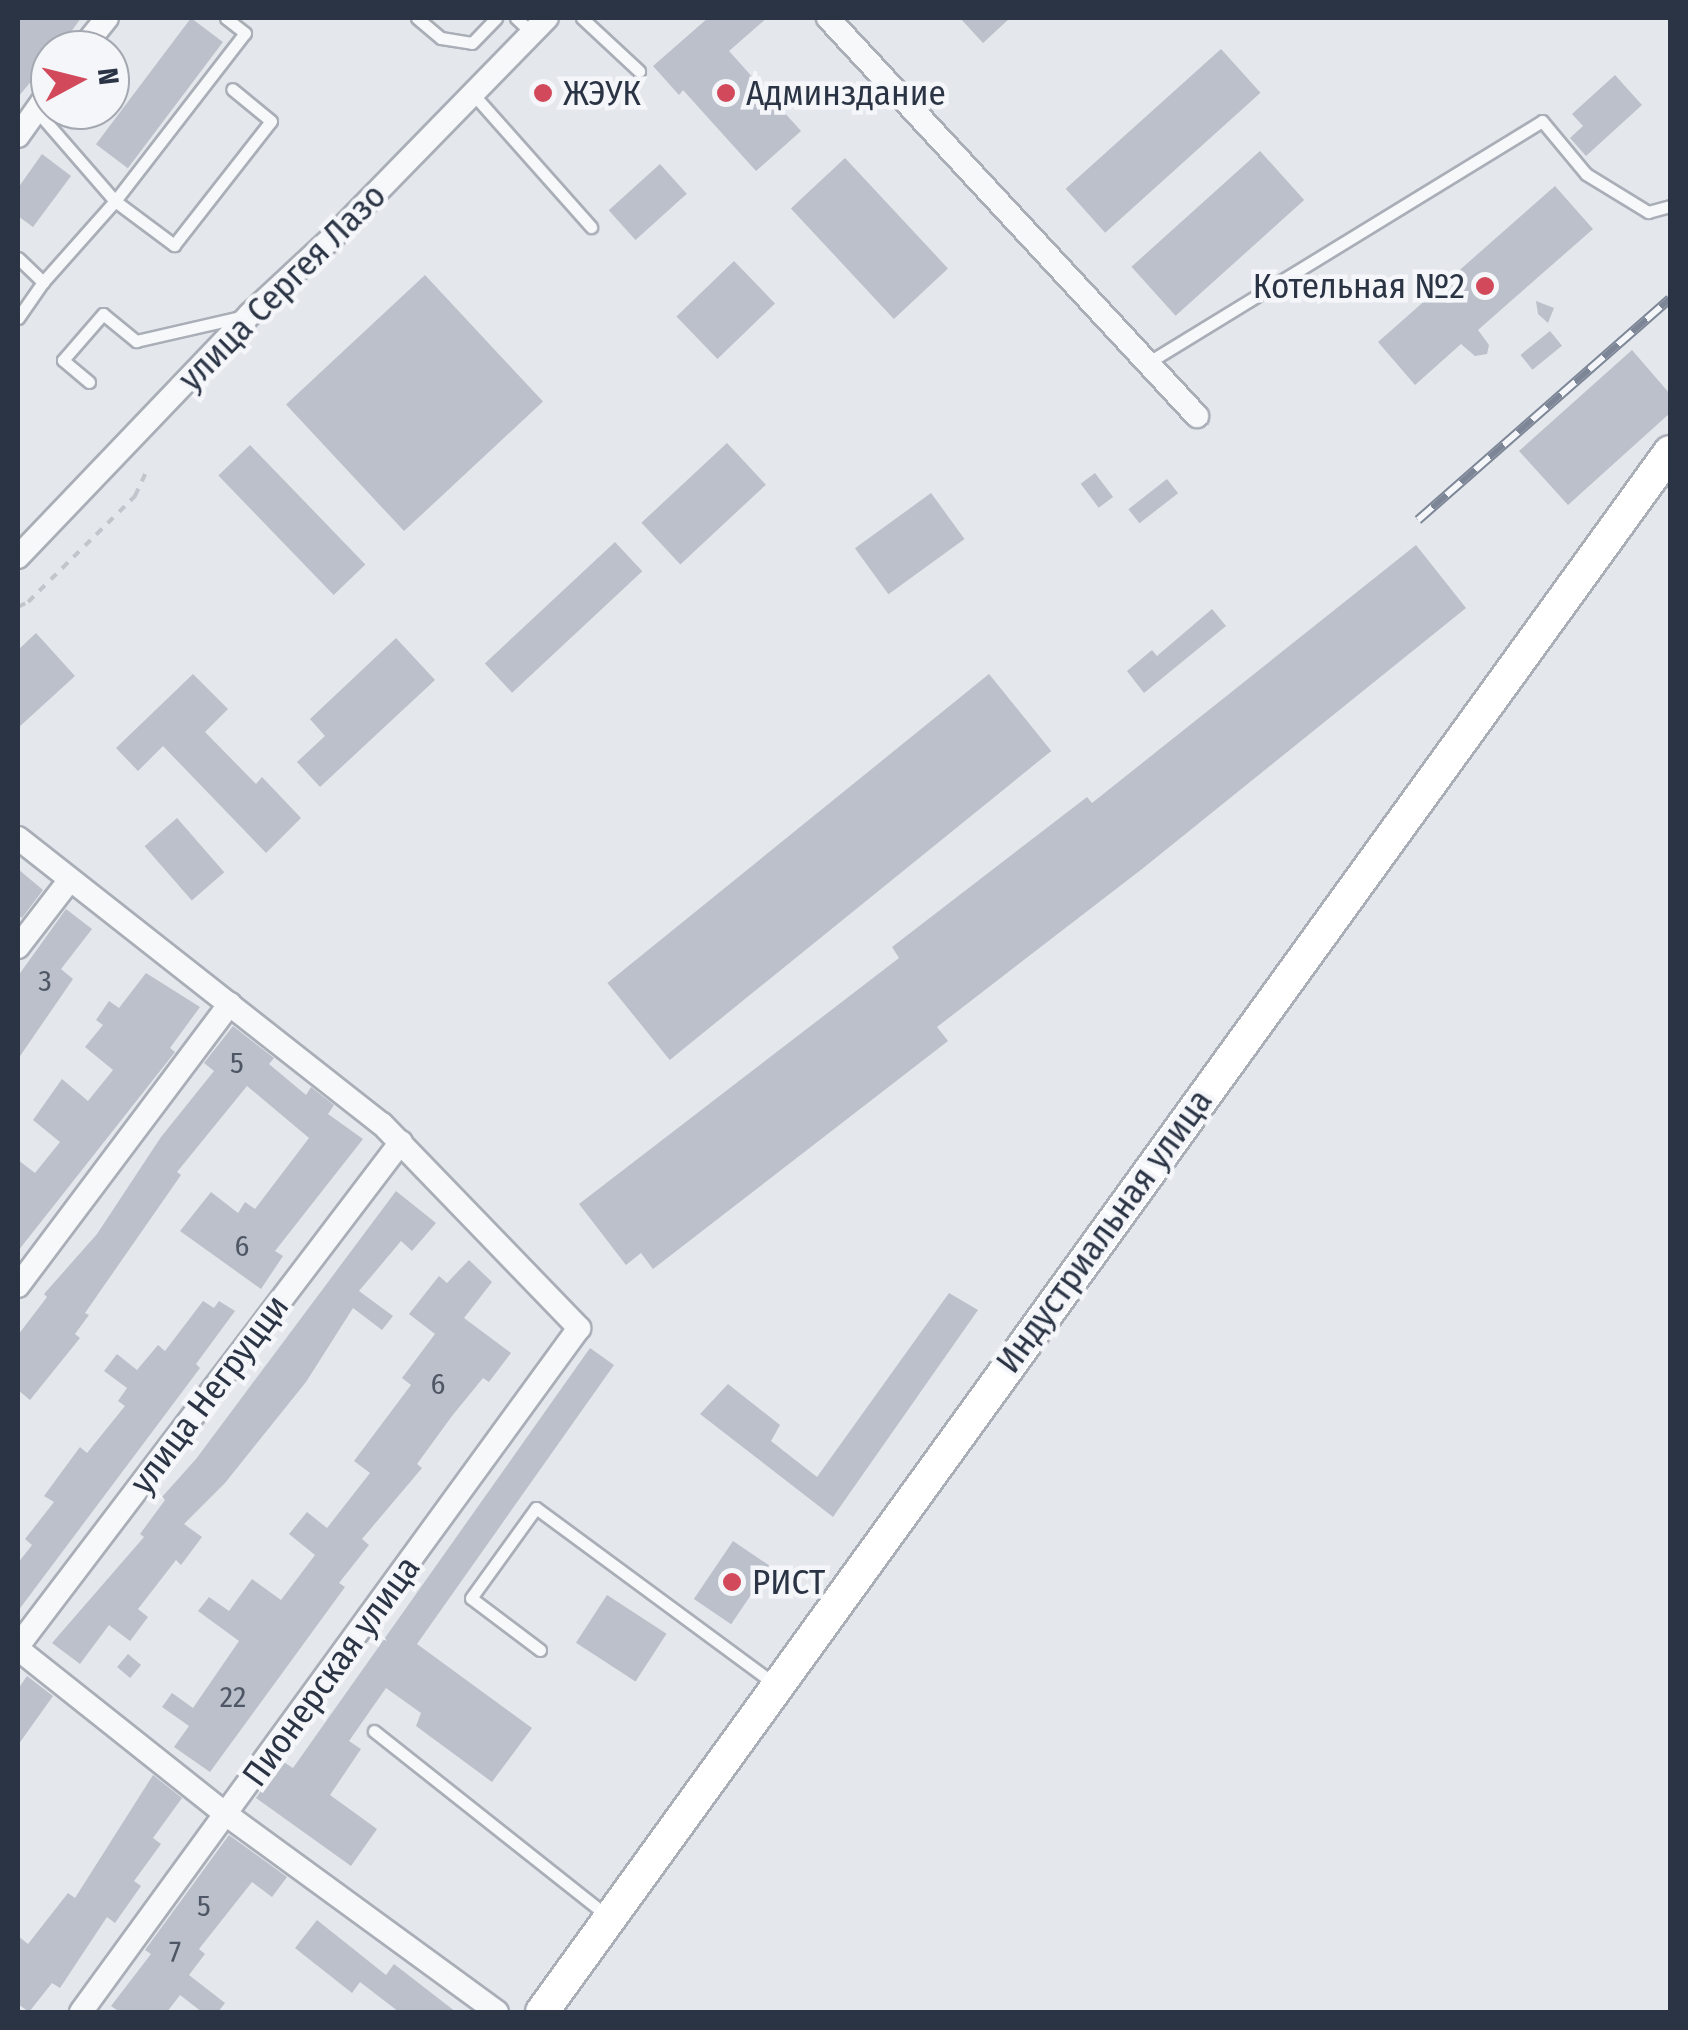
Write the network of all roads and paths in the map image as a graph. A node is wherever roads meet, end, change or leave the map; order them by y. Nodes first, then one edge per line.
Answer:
1 (228, 18) edge
2 (417, 18) edge
3 (496, 18) edge
4 (582, 18) edge
5 (828, 18) edge
6 (532, 23) edge
7 (639, 71) dead end
8 (232, 90) dead end
9 (473, 94) junction
10 (53, 130) edge
11 (115, 201) junction
12 (1670, 206) edge
13 (591, 227) dead end
14 (18, 258) edge
15 (43, 282) junction
16 (250, 314) junction
17 (18, 318) edge
18 (1149, 362) junction
19 (89, 382) dead end
20 (1197, 416) dead end
21 (1670, 452) edge
22 (147, 470) dead end
23 (18, 557) edge
24 (18, 607) edge
25 (18, 838) edge
26 (70, 881) junction
27 (18, 947) edge
28 (230, 1004) junction
29 (401, 1142) junction
30 (18, 1286) edge
31 (18, 1648) edge
32 (540, 1650) dead end
33 (776, 1684) junction
34 (374, 1731) dead end
35 (226, 1815) junction
36 (610, 1918) junction
37 (81, 2012) edge
38 (497, 2012) edge
39 (542, 2012) edge

1 - 11 lane
2 - 3 lane
4 - 7 lane
5 - 18 street
6 - 9 street, улица Сергея Лазо
8 - 11 lane
9 - 13 lane
9 - 16 street, улица Сергея Лазо
10 - 11 lane
11 - 15 lane
12 - 18 lane
14 - 15 lane
15 - 17 lane
16 - 19 lane
16 - 23 street, улица Сергея Лазо
18 - 20 street
21 - 33 main road, Индустриальная улица
22 - 24 path
25 - 26 street
26 - 27 street
26 - 28 street
28 - 29 street
28 - 30 street
29 - 31 street, улица Негруцци
29 - 35 street, Пионерская улица
31 - 35 street
32 - 33 lane
33 - 36 main road, Индустриальная улица
34 - 36 lane
35 - 37 street, Пионерская улица
35 - 38 street
36 - 39 main road, Индустриальная улица

